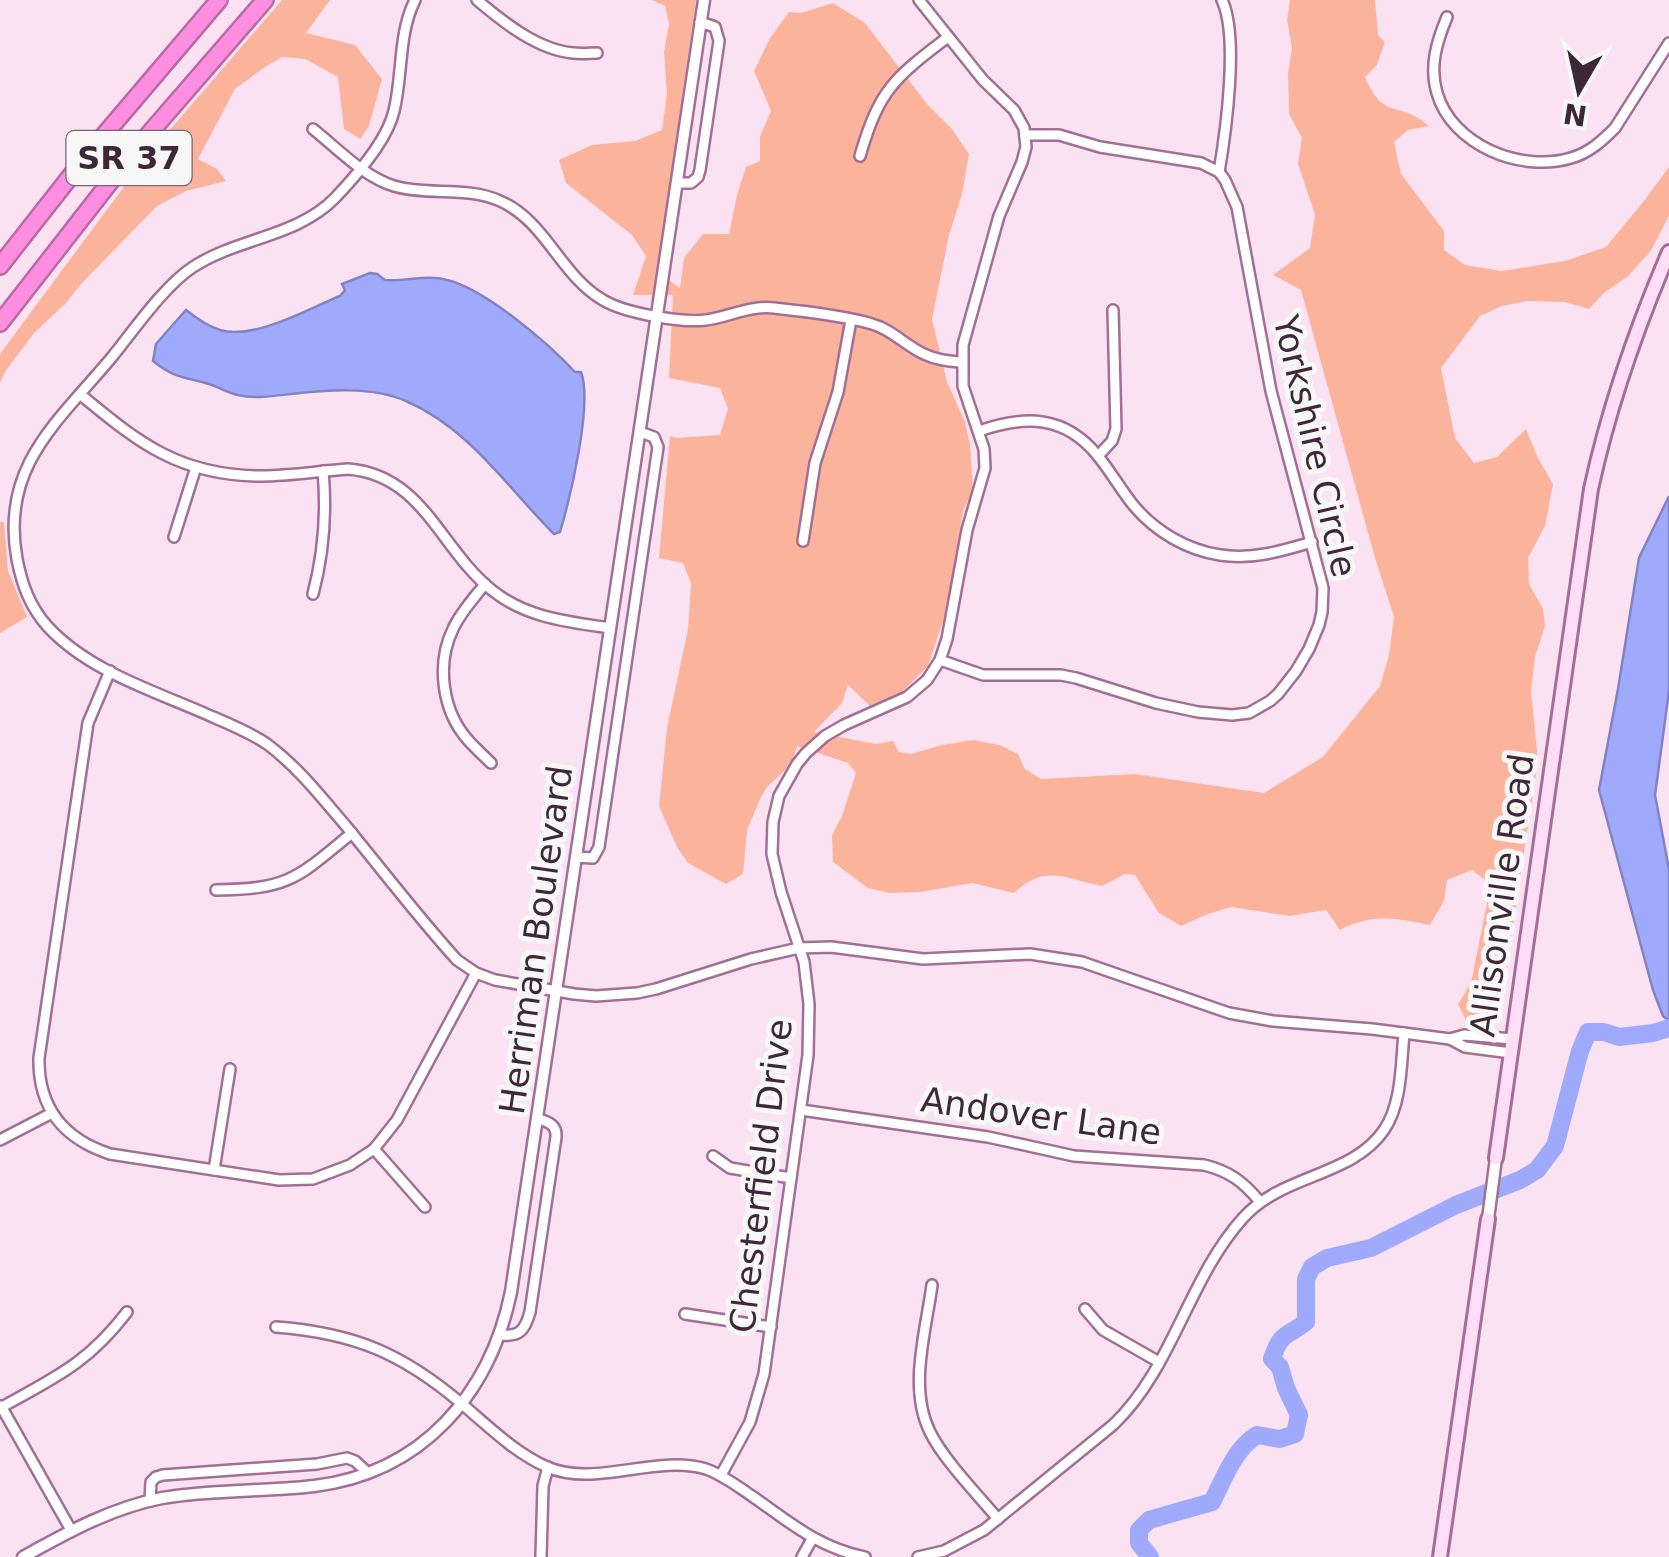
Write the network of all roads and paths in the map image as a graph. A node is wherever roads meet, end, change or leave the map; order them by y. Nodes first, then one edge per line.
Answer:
1 (219, 0) edge
2 (265, 0) edge
3 (415, 0) edge
4 (477, 0) edge
5 (704, 0) edge
6 (919, 0) edge
7 (1222, 0) edge
8 (1447, 17) dead end
9 (700, 22) junction
10 (948, 37) junction
11 (1669, 43) edge
12 (597, 52) dead end
13 (313, 130) dead end
14 (1025, 135) junction
15 (860, 156) dead end
16 (360, 166) junction
17 (1218, 172) junction
18 (676, 183) junction
19 (1669, 252) edge
20 (0, 266) edge
21 (1113, 310) dead end
22 (657, 316) junction
23 (851, 320) junction
24 (0, 323) edge
25 (962, 362) junction
26 (80, 395) junction
27 (979, 431) junction
28 (640, 432) junction
29 (1098, 456) junction
30 (196, 467) junction
31 (323, 471) junction
32 (174, 536) dead end
33 (803, 541) dead end
34 (1312, 542) junction
35 (485, 584) junction
36 (313, 594) dead end
37 (610, 628) junction
38 (940, 660) junction
39 (110, 671) junction
40 (491, 762) dead end
41 (352, 833) junction
42 (576, 858) junction
43 (216, 890) dead end
44 (799, 948) junction
45 (476, 973) junction
46 (556, 991) junction
47 (1404, 1034) junction
48 (1512, 1046) junction
49 (230, 1069) dead end
50 (801, 1110) junction
51 (52, 1113) junction
52 (537, 1119) junction
53 (0, 1140) edge
54 (374, 1149) junction
55 (713, 1156) dead end
56 (1496, 1158) joint
57 (214, 1170) junction
58 (791, 1178) junction
59 (1260, 1202) junction
60 (424, 1207) dead end
61 (1488, 1219) joint
62 (932, 1285) dead end
63 (1085, 1309) dead end
64 (127, 1312) dead end
65 (684, 1314) dead end
66 (276, 1326) dead end
67 (771, 1327) junction
68 (500, 1335) junction
69 (1159, 1362) junction
70 (462, 1404) junction
71 (1, 1406) edge
72 (548, 1468) junction
73 (368, 1473) junction
74 (721, 1475) junction
75 (150, 1501) junction
76 (998, 1518) junction
77 (70, 1530) junction
78 (812, 1539) junction
79 (22, 1557) edge
80 (540, 1557) edge
81 (802, 1557) edge
82 (865, 1557) edge
83 (918, 1557) edge
84 (1440, 1557) edge

1 - 20 highway, SR 37
2 - 24 highway, SR 37
3 - 16 street
4 - 12 street
5 - 9 street, Herriman Boulevard
6 - 10 street
7 - 17 street
8 - 11 street
9 - 18 street, Herriman Boulevard
9 - 18 street
10 - 14 street
10 - 15 street
13 - 16 street
14 - 17 street
14 - 25 street, Chesterfield Drive
16 - 22 street
16 - 26 street
17 - 34 street, Yorkshire Circle
18 - 22 street, Herriman Boulevard
19 - 48 main road, Allisonville Road
21 - 29 street
22 - 23 street
22 - 28 street, Herriman Boulevard
23 - 25 street
23 - 33 street
25 - 27 street, Chesterfield Drive
26 - 30 street
26 - 39 street
27 - 29 street
27 - 38 street, Chesterfield Drive
28 - 37 street, Herriman Boulevard
28 - 42 street
29 - 34 street
30 - 31 street
30 - 32 street
31 - 35 street
31 - 36 street
34 - 38 street, Yorkshire Circle
35 - 37 street
35 - 40 street
37 - 42 street, Herriman Boulevard
38 - 44 street, Chesterfield Drive
39 - 41 street
39 - 51 street
41 - 43 street
41 - 45 street
42 - 46 street, Herriman Boulevard
44 - 46 street
44 - 47 street
44 - 50 street, Chesterfield Drive
45 - 46 street
45 - 54 street
46 - 52 street, Herriman Boulevard
47 - 48 street
47 - 59 street
48 - 56 main road, Allisonville Road
49 - 57 street
50 - 58 street, Chesterfield Drive
50 - 59 street, Andover Lane
51 - 53 street
51 - 57 street
52 - 68 street, Herriman Boulevard
52 - 68 street
54 - 57 street
54 - 60 street
55 - 58 street
56 - 61 street, Allisonville Road
58 - 67 street, Chesterfield Drive
59 - 69 street
61 - 84 main road, Allisonville Road
62 - 76 street
63 - 69 street
64 - 71 street
65 - 67 street
66 - 70 street
67 - 74 street, Chesterfield Drive
68 - 70 street, Herriman Boulevard
69 - 76 street
70 - 72 street
70 - 73 street, Herriman Boulevard
71 - 77 street
72 - 74 street
72 - 80 street
73 - 75 street, Herriman Boulevard
73 - 75 street
74 - 78 street
75 - 77 street, Herriman Boulevard
76 - 83 street
77 - 79 street, Herriman Boulevard
78 - 81 street
78 - 82 street

